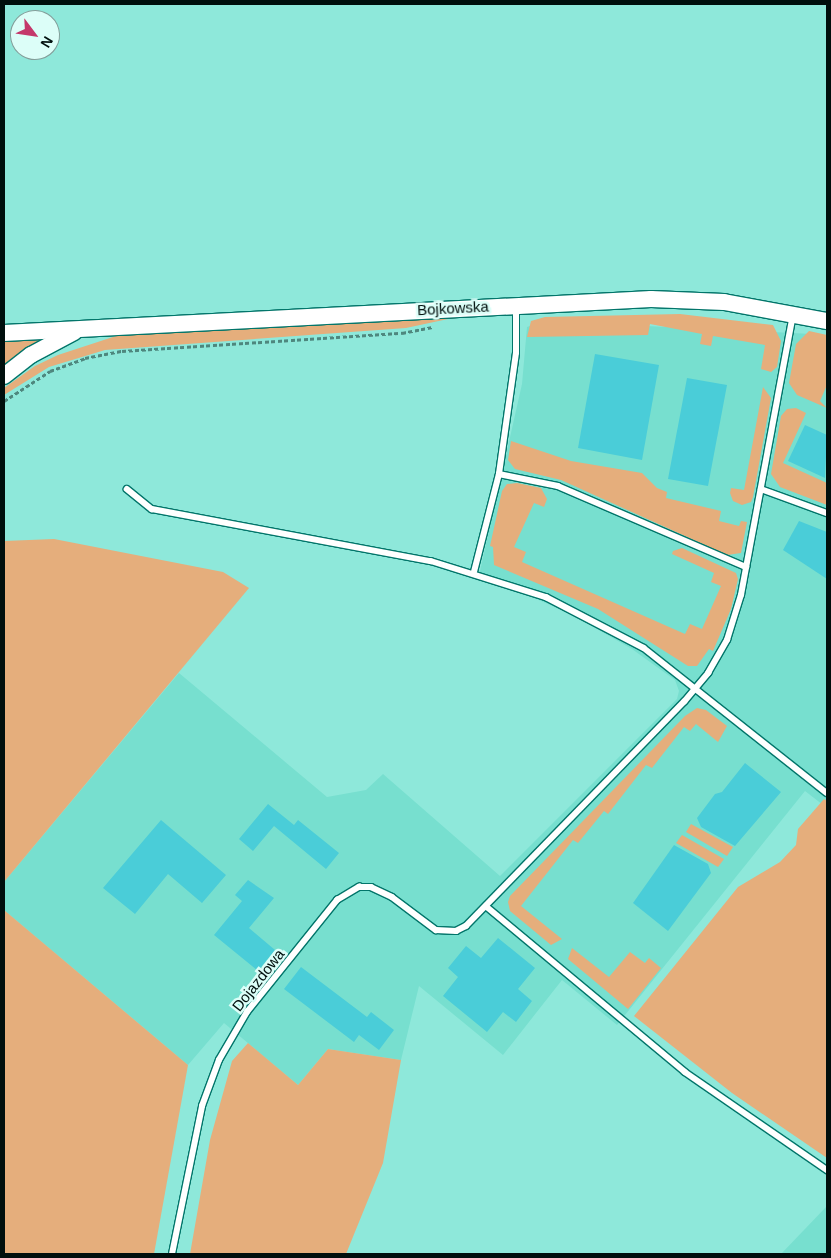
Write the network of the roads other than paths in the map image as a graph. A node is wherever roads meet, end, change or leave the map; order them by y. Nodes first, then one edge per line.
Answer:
1 (516, 304) junction
2 (793, 313) junction
3 (823, 316) edge
4 (78, 329) junction
5 (4, 333) edge
6 (4, 376) edge
7 (499, 474) junction
8 (127, 489) dead end
9 (761, 489) junction
10 (827, 512) edge
11 (746, 567) junction
12 (474, 572) junction
13 (696, 687) junction
14 (827, 793) edge
15 (486, 906) junction
16 (827, 1170) edge
17 (172, 1254) edge

1 - 2 street, Bojkowska
1 - 4 street, Bojkowska
1 - 7 lane
2 - 3 street, Bojkowska
2 - 9 lane, Dojazdowa
4 - 5 street, Bojkowska
4 - 6 street, Bojkowska
7 - 11 lane
7 - 12 lane
8 - 12 lane
9 - 10 lane
9 - 11 lane, Dojazdowa
11 - 13 lane, Dojazdowa
12 - 13 lane
13 - 14 lane
13 - 15 lane, Dojazdowa
15 - 16 lane
15 - 17 lane, Dojazdowa

